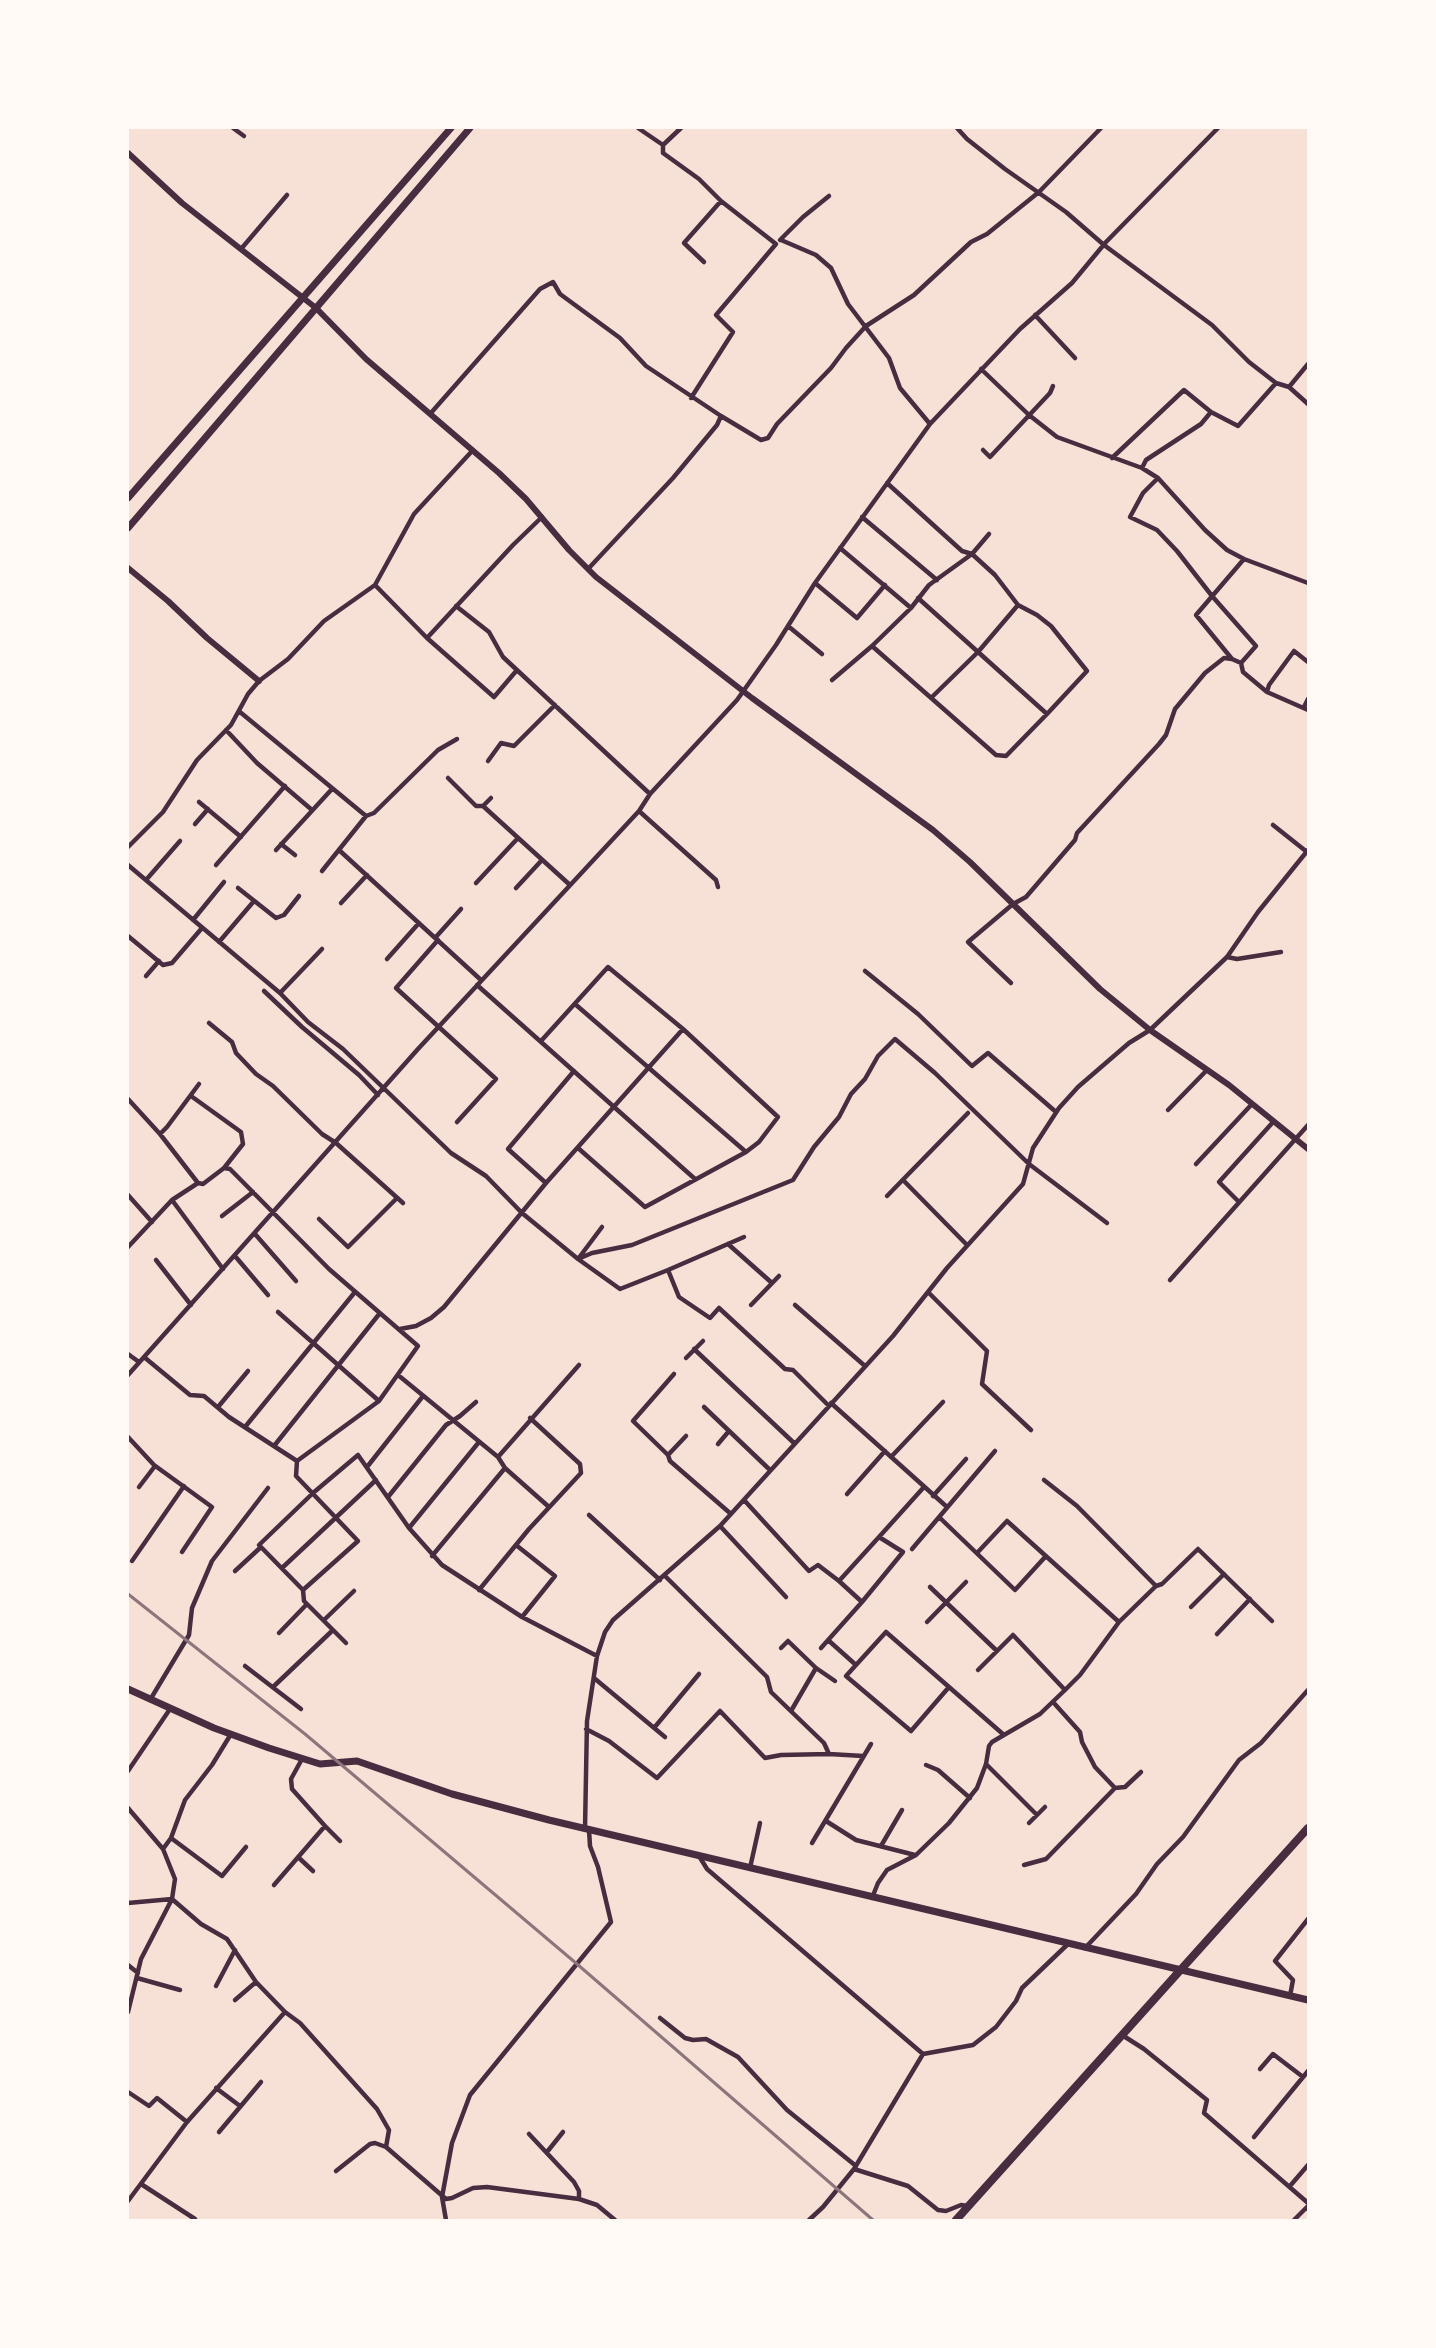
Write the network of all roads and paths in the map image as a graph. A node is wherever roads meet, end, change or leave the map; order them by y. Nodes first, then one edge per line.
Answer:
1 (233, 128) edge
2 (451, 128) edge
3 (470, 128) edge
4 (638, 128) edge
5 (681, 128) edge
6 (957, 128) edge
7 (1101, 128) edge
8 (1218, 128) edge
9 (244, 136) dead end
10 (663, 145) junction
11 (128, 153) edge
12 (1039, 192) junction
13 (287, 195) dead end
14 (830, 196) dead end
15 (722, 201) junction
16 (781, 240) junction
17 (776, 244) junction
18 (1104, 245) junction
19 (241, 249) junction
20 (704, 261) dead end
21 (302, 297) junction
22 (316, 308) junction
23 (1035, 315) junction
24 (866, 326) junction
25 (1075, 358) dead end
26 (1308, 364) edge
27 (981, 369) junction
28 (1276, 383) junction
29 (1053, 386) dead end
30 (1289, 387) junction
31 (691, 398) junction
32 (1308, 404) edge
33 (1211, 412) junction
34 (430, 414) junction
35 (1029, 415) junction
36 (721, 416) junction
37 (930, 424) junction
38 (473, 450) junction
39 (983, 450) dead end
40 (1112, 458) junction
41 (1142, 468) junction
42 (1158, 478) junction
43 (887, 483) junction
44 (128, 498) edge
45 (542, 517) junction
46 (862, 517) junction
47 (128, 528) edge
48 (989, 534) dead end
49 (840, 549) junction
50 (972, 554) junction
51 (1244, 559) junction
52 (128, 568) edge
53 (588, 569) junction
54 (937, 580) junction
55 (815, 583) junction
56 (1308, 583) edge
57 (375, 585) junction
58 (885, 585) junction
59 (1212, 596) junction
60 (918, 598) junction
61 (1018, 605) junction
62 (456, 606) junction
63 (911, 608) junction
64 (788, 626) junction
65 (428, 638) junction
66 (872, 646) junction
67 (978, 652) junction
68 (822, 654) dead end
69 (1232, 659) junction
70 (1308, 662) edge
71 (1241, 663) junction
72 (517, 670) junction
73 (832, 680) dead end
74 (259, 681) junction
75 (743, 691) junction
76 (1267, 692) junction
77 (932, 697) junction
78 (1308, 699) edge
79 (555, 705) junction
80 (1306, 709) edge
81 (240, 712) junction
82 (1047, 714) junction
83 (226, 730) junction
84 (457, 739) dead end
85 (488, 761) dead end
86 (448, 778) dead end
87 (285, 786) junction
88 (332, 789) junction
89 (650, 794) junction
90 (491, 798) dead end
91 (199, 802) dead end
92 (483, 806) junction
93 (208, 809) junction
94 (312, 810) junction
95 (639, 811) junction
96 (366, 816) junction
97 (195, 824) dead end
98 (1273, 825) dead end
99 (241, 837) junction
100 (518, 838) junction
101 (180, 841) dead end
102 (282, 844) junction
103 (128, 848) edge
104 (276, 850) dead end
105 (339, 850) junction
106 (1308, 851) edge
107 (295, 855) dead end
108 (543, 860) junction
109 (128, 865) edge
110 (216, 866) dead end
111 (322, 870) dead end
112 (367, 875) junction
113 (146, 880) junction
114 (224, 882) dead end
115 (476, 883) dead end
116 (570, 885) junction
117 (718, 886) dead end
118 (238, 888) dead end
119 (516, 888) dead end
120 (299, 896) dead end
121 (254, 901) junction
122 (341, 903) dead end
123 (1013, 904) junction
124 (461, 909) dead end
125 (193, 920) junction
126 (419, 923) junction
127 (202, 928) junction
128 (128, 936) edge
129 (436, 939) junction
130 (219, 942) junction
131 (322, 949) dead end
132 (1281, 952) dead end
133 (1227, 957) junction
134 (387, 959) dead end
135 (159, 961) junction
136 (865, 971) dead end
137 (146, 976) dead end
138 (479, 982) junction
139 (1011, 983) dead end
140 (264, 991) dead end
141 (280, 993) junction
142 (574, 1004) junction
143 (209, 1023) dead end
144 (438, 1027) junction
145 (683, 1029) junction
146 (1150, 1030) junction
147 (541, 1041) junction
148 (648, 1067) junction
149 (1206, 1070) junction
150 (574, 1071) junction
151 (199, 1084) dead end
152 (383, 1089) junction
153 (378, 1095) junction
154 (191, 1096) junction
155 (128, 1099) edge
156 (1252, 1104) junction
157 (613, 1106) junction
158 (1168, 1110) dead end
159 (1056, 1112) junction
160 (968, 1113) dead end
161 (1274, 1121) junction
162 (457, 1122) dead end
163 (1308, 1125) edge
164 (160, 1134) junction
165 (1297, 1139) junction
166 (336, 1143) junction
167 (578, 1148) junction
168 (1308, 1149) edge
169 (746, 1152) junction
170 (1029, 1164) junction
171 (1196, 1164) dead end
172 (224, 1168) junction
173 (695, 1179) junction
174 (903, 1180) junction
175 (198, 1183) junction
176 (546, 1183) junction
177 (254, 1192) junction
178 (128, 1195) edge
179 (887, 1196) dead end
180 (397, 1198) junction
181 (172, 1200) junction
182 (1238, 1201) junction
183 (403, 1203) dead end
184 (274, 1212) junction
185 (522, 1213) junction
186 (222, 1216) dead end
187 (319, 1219) dead end
188 (152, 1222) junction
189 (1107, 1223) dead end
190 (602, 1227) dead end
191 (255, 1234) junction
192 (744, 1237) dead end
193 (728, 1244) junction
194 (967, 1245) junction
195 (128, 1247) edge
196 (235, 1256) junction
197 (156, 1260) dead end
198 (578, 1260) junction
199 (223, 1269) junction
200 (668, 1270) junction
201 (779, 1275) dead end
202 (1170, 1280) dead end
203 (296, 1281) dead end
204 (772, 1283) junction
205 (355, 1292) junction
206 (928, 1292) junction
207 (268, 1295) dead end
208 (191, 1305) junction
209 (751, 1305) dead end
210 (795, 1305) dead end
211 (278, 1312) dead end
212 (380, 1313) junction
213 (400, 1329) junction
214 (703, 1341) dead end
215 (312, 1344) junction
216 (694, 1349) junction
217 (128, 1354) edge
218 (144, 1357) junction
219 (686, 1358) dead end
220 (140, 1362) junction
221 (338, 1365) junction
222 (579, 1365) dead end
223 (865, 1366) junction
224 (248, 1371) dead end
225 (674, 1374) dead end
226 (128, 1375) edge
227 (398, 1375) junction
228 (423, 1396) junction
229 (379, 1401) junction
230 (476, 1402) dead end
231 (943, 1402) dead end
232 (830, 1404) junction
233 (218, 1407) junction
234 (704, 1407) dead end
235 (530, 1418) junction
236 (453, 1420) junction
237 (245, 1427) junction
238 (1031, 1430) dead end
239 (729, 1431) junction
240 (686, 1436) dead end
241 (128, 1437) edge
242 (479, 1442) junction
243 (794, 1443) junction
244 (718, 1444) dead end
245 (274, 1446) junction
246 (885, 1451) junction
247 (995, 1451) dead end
248 (668, 1455) junction
249 (498, 1457) junction
250 (891, 1457) junction
251 (966, 1459) dead end
252 (297, 1461) junction
253 (155, 1466) junction
254 (367, 1467) junction
255 (505, 1468) junction
256 (770, 1470) junction
257 (376, 1480) junction
258 (1044, 1480) dead end
259 (184, 1486) junction
260 (139, 1487) dead end
261 (924, 1487) junction
262 (268, 1488) dead end
263 (313, 1493) junction
264 (847, 1494) dead end
265 (933, 1496) junction
266 (388, 1497) junction
267 (744, 1500) junction
268 (549, 1507) junction
269 (947, 1507) junction
270 (731, 1514) junction
271 (589, 1515) dead end
272 (939, 1517) junction
273 (336, 1518) junction
274 (720, 1526) junction
275 (409, 1528) junction
276 (879, 1537) junction
277 (516, 1545) junction
278 (261, 1546) junction
279 (912, 1548) dead end
280 (182, 1552) dead end
281 (977, 1553) junction
282 (1046, 1556) junction
283 (432, 1557) junction
284 (132, 1561) dead end
285 (282, 1569) junction
286 (235, 1571) dead end
287 (1224, 1574) junction
288 (665, 1576) junction
289 (660, 1580) junction
290 (839, 1581) junction
291 (966, 1582) dead end
292 (1156, 1586) junction
293 (930, 1587) dead end
294 (303, 1590) junction
295 (479, 1590) junction
296 (354, 1591) dead end
297 (786, 1597) dead end
298 (1250, 1599) junction
299 (862, 1602) junction
300 (946, 1602) junction
301 (307, 1604) junction
302 (1191, 1607) dead end
303 (522, 1617) junction
304 (324, 1620) junction
305 (1272, 1621) dead end
306 (927, 1622) dead end
307 (1119, 1622) junction
308 (333, 1630) junction
309 (279, 1633) dead end
310 (1217, 1634) dead end
311 (828, 1640) junction
312 (346, 1643) dead end
313 (782, 1648) dead end
314 (821, 1648) dead end
315 (997, 1651) junction
316 (597, 1656) junction
317 (856, 1665) junction
318 (245, 1666) dead end
319 (816, 1668) junction
320 (978, 1670) dead end
321 (699, 1674) dead end
322 (594, 1678) junction
323 (835, 1681) dead end
324 (273, 1687) junction
325 (949, 1687) junction
326 (128, 1689) edge
327 (1065, 1690) junction
328 (1308, 1690) edge
329 (150, 1700) junction
330 (1053, 1702) junction
331 (170, 1709) junction
332 (301, 1709) dead end
333 (791, 1711) junction
334 (654, 1728) junction
335 (586, 1729) junction
336 (231, 1734) junction
337 (1004, 1735) junction
338 (665, 1737) dead end
339 (871, 1744) dead end
340 (829, 1754) junction
341 (863, 1756) junction
342 (302, 1759) junction
343 (986, 1764) junction
344 (927, 1765) dead end
345 (128, 1771) edge
346 (1141, 1772) dead end
347 (1115, 1788) junction
348 (970, 1798) junction
349 (1045, 1807) dead end
350 (128, 1808) edge
351 (902, 1810) dead end
352 (1036, 1815) junction
353 (826, 1821) junction
354 (760, 1823) dead end
355 (1029, 1823) dead end
356 (325, 1826) junction
357 (1308, 1828) edge
358 (587, 1830) junction
359 (171, 1838) junction
360 (340, 1841) dead end
361 (812, 1844) dead end
362 (246, 1846) dead end
363 (881, 1846) junction
364 (163, 1849) junction
365 (698, 1855) junction
366 (916, 1855) junction
367 (297, 1857) junction
368 (1024, 1865) dead end
369 (750, 1868) junction
370 (313, 1871) dead end
371 (274, 1885) dead end
372 (872, 1898) junction
373 (172, 1899) junction
374 (128, 1903) edge
375 (1308, 1919) edge
376 (1068, 1944) junction
377 (1085, 1948) junction
378 (235, 1950) junction
379 (128, 1965) edge
380 (1180, 1971) junction
381 (137, 1976) junction
382 (256, 1982) junction
383 (216, 1986) dead end
384 (180, 1990) dead end
385 (1290, 1996) junction
386 (235, 2000) dead end
387 (1308, 2000) edge
388 (128, 2012) edge
389 (285, 2012) junction
390 (660, 2018) dead end
391 (1122, 2035) junction
392 (923, 2054) junction
393 (1260, 2069) dead end
394 (1308, 2071) edge
395 (1303, 2077) junction
396 (261, 2082) dead end
397 (216, 2088) junction
398 (128, 2092) edge
399 (240, 2106) junction
400 (187, 2122) junction
401 (219, 2132) dead end
402 (563, 2132) dead end
403 (529, 2134) dead end
404 (1254, 2138) dead end
405 (386, 2147) junction
406 (547, 2152) junction
407 (1308, 2165) edge
408 (855, 2167) junction
409 (336, 2171) dead end
410 (141, 2184) junction
411 (1290, 2186) junction
412 (442, 2197) junction
413 (579, 2199) junction
414 (128, 2201) edge
415 (1308, 2203) edge
416 (969, 2206) junction
417 (1308, 2209) edge
418 (195, 2219) edge
419 (446, 2220) edge
420 (615, 2220) edge
421 (809, 2220) edge
422 (956, 2220) edge
423 (1294, 2220) edge

1 - 9 street
2 - 21 main road
3 - 22 main road
4 - 10 street
5 - 10 street
6 - 12 street
7 - 12 street
8 - 18 street
10 - 15 street
11 - 19 street
12 - 18 street
12 - 24 street
13 - 19 street
14 - 16 street
15 - 17 street
15 - 20 street
16 - 17 street
16 - 24 street
17 - 31 street
18 - 23 street
18 - 28 street
19 - 21 street
21 - 22 street
21 - 44 main road
22 - 34 street
22 - 47 main road
23 - 25 street
23 - 27 street
24 - 36 street
24 - 37 street
26 - 30 street
27 - 35 street
27 - 37 street
28 - 30 street
28 - 33 street
29 - 35 street
30 - 32 street
31 - 34 street
31 - 36 street
33 - 40 street
33 - 41 street
34 - 38 street
35 - 39 street
35 - 40 street
36 - 53 street
37 - 43 street
38 - 45 street
38 - 57 street
40 - 41 street
41 - 42 street
42 - 51 street
42 - 59 street
43 - 46 street
43 - 50 street
45 - 53 street
45 - 62 street
46 - 49 street
46 - 54 street
48 - 50 street
49 - 55 street
49 - 58 street
50 - 54 street
50 - 61 street
51 - 56 street
51 - 59 street
52 - 74 street
53 - 75 street
54 - 60 street
55 - 58 street
55 - 64 street
57 - 65 street
57 - 74 street
58 - 63 street
59 - 69 street
59 - 71 street
60 - 63 street
60 - 67 street
61 - 67 street
61 - 82 street
62 - 65 street
62 - 72 street
63 - 66 street
64 - 68 street
64 - 75 street
65 - 72 street
66 - 73 street
66 - 77 street
67 - 77 street
67 - 82 street
69 - 71 street
69 - 123 street
70 - 76 street
71 - 76 street
72 - 79 street
74 - 81 street
75 - 89 street
75 - 123 street
76 - 80 street
77 - 82 street
78 - 80 street
79 - 85 street
79 - 89 street
81 - 83 street
81 - 88 street
83 - 87 street
83 - 103 street
84 - 96 street
86 - 92 street
87 - 94 street
87 - 99 street
88 - 94 street
88 - 96 street
89 - 95 street
90 - 92 street
91 - 93 street
92 - 100 street
93 - 97 street
93 - 99 street
94 - 102 street
95 - 116 street
95 - 117 street
96 - 105 street
98 - 106 street
99 - 110 street
100 - 108 street
100 - 115 street
101 - 113 street
102 - 104 street
102 - 107 street
105 - 111 street
105 - 112 street
106 - 133 street
108 - 116 street
108 - 119 street
109 - 113 street
112 - 122 street
112 - 126 street
113 - 125 street
114 - 125 street
116 - 138 street
118 - 121 street
120 - 121 street
121 - 130 street
123 - 139 street
123 - 146 street
124 - 129 street
125 - 127 street
126 - 129 street
126 - 134 street
127 - 130 street
127 - 135 street
128 - 135 street
129 - 138 street
129 - 144 street
130 - 141 street
131 - 141 street
132 - 133 street
133 - 146 street
135 - 137 street
136 - 159 street
138 - 144 street
138 - 147 street
140 - 153 street
141 - 152 street
142 - 145 street
142 - 147 street
142 - 148 street
143 - 166 street
144 - 152 street
144 - 162 street
145 - 148 street
145 - 169 street
146 - 149 street
146 - 159 street
147 - 150 street
148 - 157 street
148 - 169 street
149 - 156 street
149 - 158 street
150 - 157 street
150 - 176 street
151 - 154 street
152 - 153 street
152 - 185 street
153 - 166 street
154 - 164 street
154 - 172 street
155 - 164 street
156 - 161 street
156 - 171 street
157 - 167 street
157 - 173 street
159 - 170 street
160 - 174 street
161 - 165 street
161 - 182 street
163 - 165 street
164 - 175 street
165 - 168 street
165 - 182 street
166 - 180 street
166 - 184 street
167 - 173 street
167 - 176 street
169 - 173 street
170 - 189 street
170 - 194 street
170 - 198 street
172 - 175 street
172 - 177 street
174 - 179 street
174 - 194 street
175 - 181 street
176 - 185 street
177 - 184 street
177 - 186 street
178 - 188 street
180 - 183 street
180 - 187 street
181 - 188 street
181 - 199 street
182 - 202 street
184 - 191 street
184 - 205 street
185 - 198 street
185 - 213 street
188 - 195 street
190 - 198 street
191 - 196 street
191 - 203 street
192 - 193 street
193 - 200 street
193 - 204 street
194 - 206 street
196 - 199 street
196 - 207 street
197 - 208 street
198 - 200 street
199 - 208 street
200 - 232 street
201 - 204 street
204 - 209 street
205 - 212 street
205 - 215 street
206 - 223 street
206 - 238 street
208 - 218 street
210 - 223 street
211 - 215 street
212 - 213 street
212 - 221 street
213 - 227 street
214 - 216 street
215 - 221 street
215 - 237 street
216 - 219 street
216 - 243 street
217 - 220 street
218 - 220 street
218 - 233 street
220 - 226 street
221 - 229 street
221 - 245 street
222 - 235 street
223 - 232 street
224 - 233 street
225 - 248 street
227 - 228 street
227 - 229 street
228 - 236 street
228 - 254 street
229 - 252 street
230 - 236 street
231 - 250 street
232 - 243 street
232 - 246 street
233 - 237 street
234 - 239 street
235 - 249 street
235 - 268 street
236 - 242 street
236 - 266 street
237 - 245 street
239 - 244 street
239 - 256 street
240 - 248 street
241 - 253 street
242 - 249 street
242 - 275 street
243 - 256 street
245 - 252 street
246 - 250 street
246 - 264 street
247 - 269 street
248 - 270 street
249 - 255 street
250 - 261 street
251 - 265 street
252 - 263 street
253 - 259 street
253 - 260 street
254 - 257 street
254 - 263 street
255 - 268 street
255 - 283 street
256 - 267 street
257 - 266 street
257 - 273 street
258 - 292 street
259 - 280 street
259 - 284 street
261 - 265 street
261 - 276 street
262 - 329 street
263 - 273 street
263 - 278 street
265 - 269 street
266 - 275 street
267 - 270 street
267 - 290 street
268 - 277 street
269 - 272 street
270 - 274 street
271 - 289 street
272 - 279 street
272 - 281 street
273 - 285 street
273 - 294 street
274 - 288 street
274 - 297 street
275 - 283 street
276 - 290 street
276 - 299 street
277 - 295 street
277 - 303 street
278 - 285 street
278 - 286 street
281 - 282 street
281 - 282 street
282 - 307 street
283 - 295 street
285 - 294 street
287 - 292 street
287 - 298 street
287 - 302 street
288 - 289 street
288 - 333 street
289 - 316 street
290 - 299 street
291 - 300 street
292 - 307 street
293 - 300 street
294 - 301 street
295 - 303 street
296 - 304 street
298 - 305 street
298 - 310 street
299 - 311 street
300 - 306 street
300 - 315 street
301 - 304 street
301 - 309 street
303 - 316 street
304 - 308 street
307 - 327 street
308 - 312 street
308 - 324 street
311 - 314 street
311 - 317 street
313 - 319 street
315 - 320 street
315 - 327 street
316 - 322 street
317 - 325 street
317 - 325 street
318 - 324 street
319 - 323 street
319 - 333 street
321 - 334 street
322 - 334 street
322 - 335 street
324 - 332 street
325 - 337 street
326 - 329 main road
327 - 330 street
328 - 377 street
329 - 331 main road
330 - 337 street
330 - 347 street
331 - 336 main road
331 - 345 street
333 - 340 street
334 - 338 street
335 - 340 street
335 - 358 street
336 - 342 main road
336 - 359 street
337 - 343 street
339 - 341 street
340 - 341 street
341 - 353 street
342 - 356 street
342 - 358 main road
343 - 348 street
343 - 352 street
344 - 348 street
346 - 347 street
347 - 368 street
348 - 366 street
349 - 352 street
350 - 364 street
351 - 363 street
352 - 355 street
353 - 361 street
353 - 363 street
354 - 369 street
356 - 360 street
356 - 367 street
357 - 380 main road
358 - 365 main road
358 - 412 street
359 - 362 street
359 - 364 street
363 - 366 street
364 - 373 street
365 - 369 main road
365 - 392 street
366 - 372 street
367 - 370 street
367 - 371 street
369 - 372 main road
372 - 376 main road
373 - 374 street
373 - 378 street
373 - 381 street
375 - 385 street
376 - 377 main road
376 - 392 street
377 - 380 main road
378 - 382 street
378 - 383 street
379 - 381 street
380 - 385 main road
380 - 391 main road
381 - 384 street
381 - 388 street
382 - 386 street
382 - 389 street
385 - 387 main road
389 - 397 street
389 - 405 street
390 - 408 street
391 - 411 street
391 - 416 main road
392 - 408 street
393 - 395 street
394 - 395 street
395 - 404 street
396 - 399 street
397 - 399 street
397 - 400 street
398 - 400 street
399 - 401 street
400 - 410 street
402 - 406 street
403 - 406 street
405 - 409 street
405 - 412 street
406 - 413 street
407 - 411 street
408 - 416 street
408 - 421 street
410 - 414 street
410 - 418 street
411 - 415 street
412 - 413 street
412 - 419 street
413 - 420 street
416 - 422 main road
417 - 423 street

